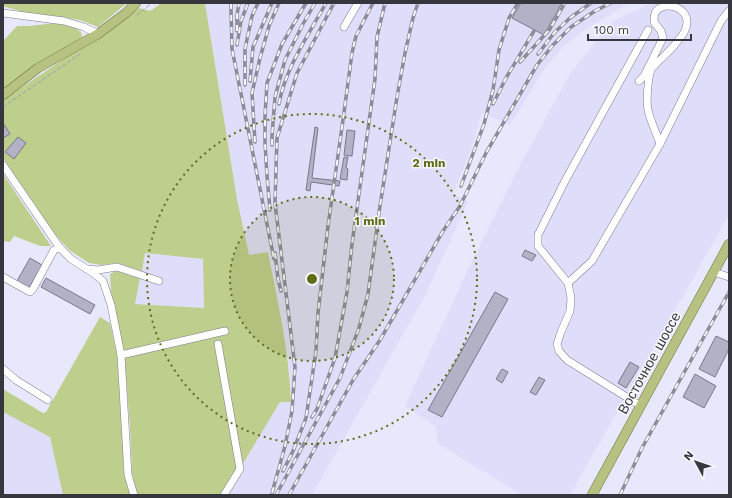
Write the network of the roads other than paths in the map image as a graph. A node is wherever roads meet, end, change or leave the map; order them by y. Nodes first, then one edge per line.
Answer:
1 (136, 3) edge
2 (358, 3) edge
3 (729, 11) edge
4 (3, 13) edge
5 (344, 27) dead end
6 (648, 30) dead end
7 (98, 34) junction
8 (639, 81) dead end
9 (3, 95) edge
10 (660, 144) junction
11 (3, 165) edge
12 (729, 244) edge
13 (60, 248) junction
14 (86, 269) junction
15 (714, 272) junction
16 (3, 277) edge
17 (729, 277) edge
18 (158, 281) dead end
19 (568, 283) junction
20 (225, 332) dead end
21 (218, 344) dead end
22 (121, 355) junction
23 (3, 369) edge
24 (48, 400) dead end
25 (641, 406) junction
26 (134, 495) edge
27 (224, 495) edge
28 (592, 495) edge

1 - 7 main road
2 - 5 street
3 - 10 street
4 - 7 street
6 - 19 street
7 - 9 main road
8 - 10 street
10 - 19 street
11 - 13 street
12 - 15 main road, Восточное шоссе
13 - 14 street
13 - 16 street
14 - 18 street
14 - 22 street
15 - 17 street
15 - 25 main road, Восточное шоссе
19 - 25 street
20 - 22 street
21 - 27 street
22 - 26 street
23 - 24 street
25 - 28 main road, Восточное шоссе

